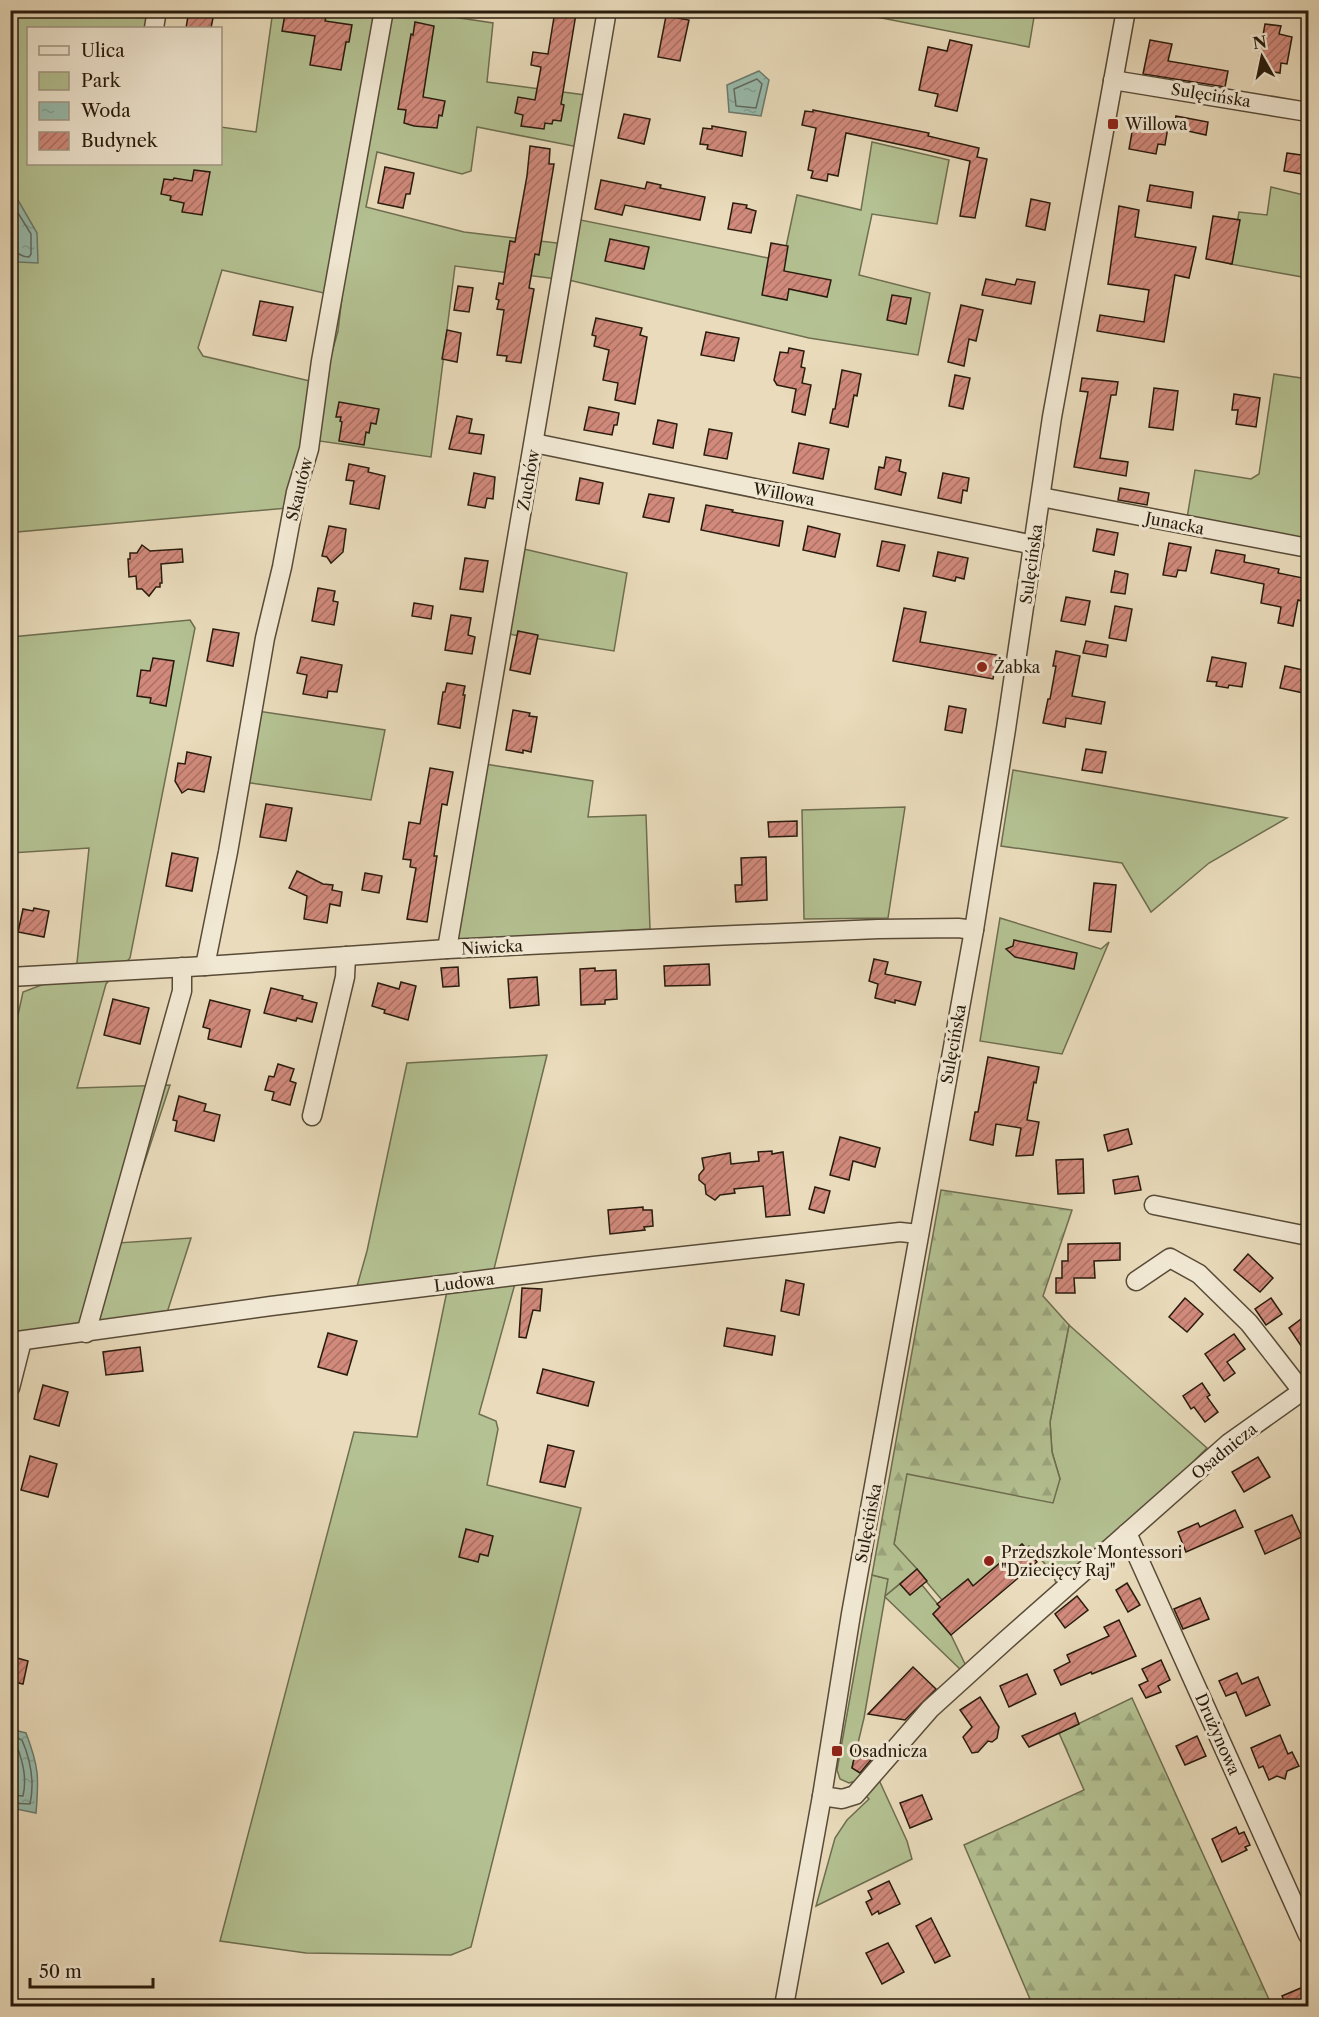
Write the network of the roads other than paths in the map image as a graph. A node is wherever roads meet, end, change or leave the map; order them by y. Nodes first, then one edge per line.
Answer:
1 (157, 10) edge
2 (384, 10) edge
3 (607, 10) edge
4 (1126, 10) edge
5 (154, 27) edge
6 (1113, 80) junction
7 (1308, 112) edge
8 (534, 443) junction
9 (1041, 497) junction
10 (1034, 545) junction
11 (1308, 548) edge
12 (974, 930) junction
13 (447, 949) junction
14 (346, 956) junction
15 (205, 966) junction
16 (182, 967) junction
17 (10, 977) edge
18 (312, 1116) dead end
19 (1154, 1205) dead end
20 (919, 1234) junction
21 (1308, 1236) edge
22 (1136, 1281) dead end
23 (86, 1333) junction
24 (16, 1342) edge
25 (10, 1388) edge
26 (1305, 1389) edge
27 (1127, 1533) junction
28 (822, 1796) junction
29 (1308, 1935) edge
30 (784, 2007) edge

1 - 5 street
2 - 15 street, Skautów
3 - 8 street, Zuchów
4 - 6 street, Sulęcińska
6 - 7 street, Sulęcińska
6 - 9 street, Sulęcińska
8 - 10 street, Willowa
8 - 13 street, Zuchów
9 - 10 street, Sulęcińska
9 - 11 street, Junacka
10 - 12 street, Sulęcińska
12 - 13 street, Niwicka
12 - 20 street, Sulęcińska
13 - 14 street, Niwicka
14 - 15 street, Niwicka
14 - 18 street
15 - 16 street, Niwicka
16 - 17 street, Niwicka
16 - 23 street
19 - 21 street
20 - 23 street, Ludowa
20 - 28 street, Sulęcińska
22 - 26 street
23 - 24 street, Ludowa
24 - 25 street
26 - 27 street, Osadnicza
27 - 28 street, Osadnicza
27 - 29 street, Drużynowa
28 - 30 street, Sulęcińska

